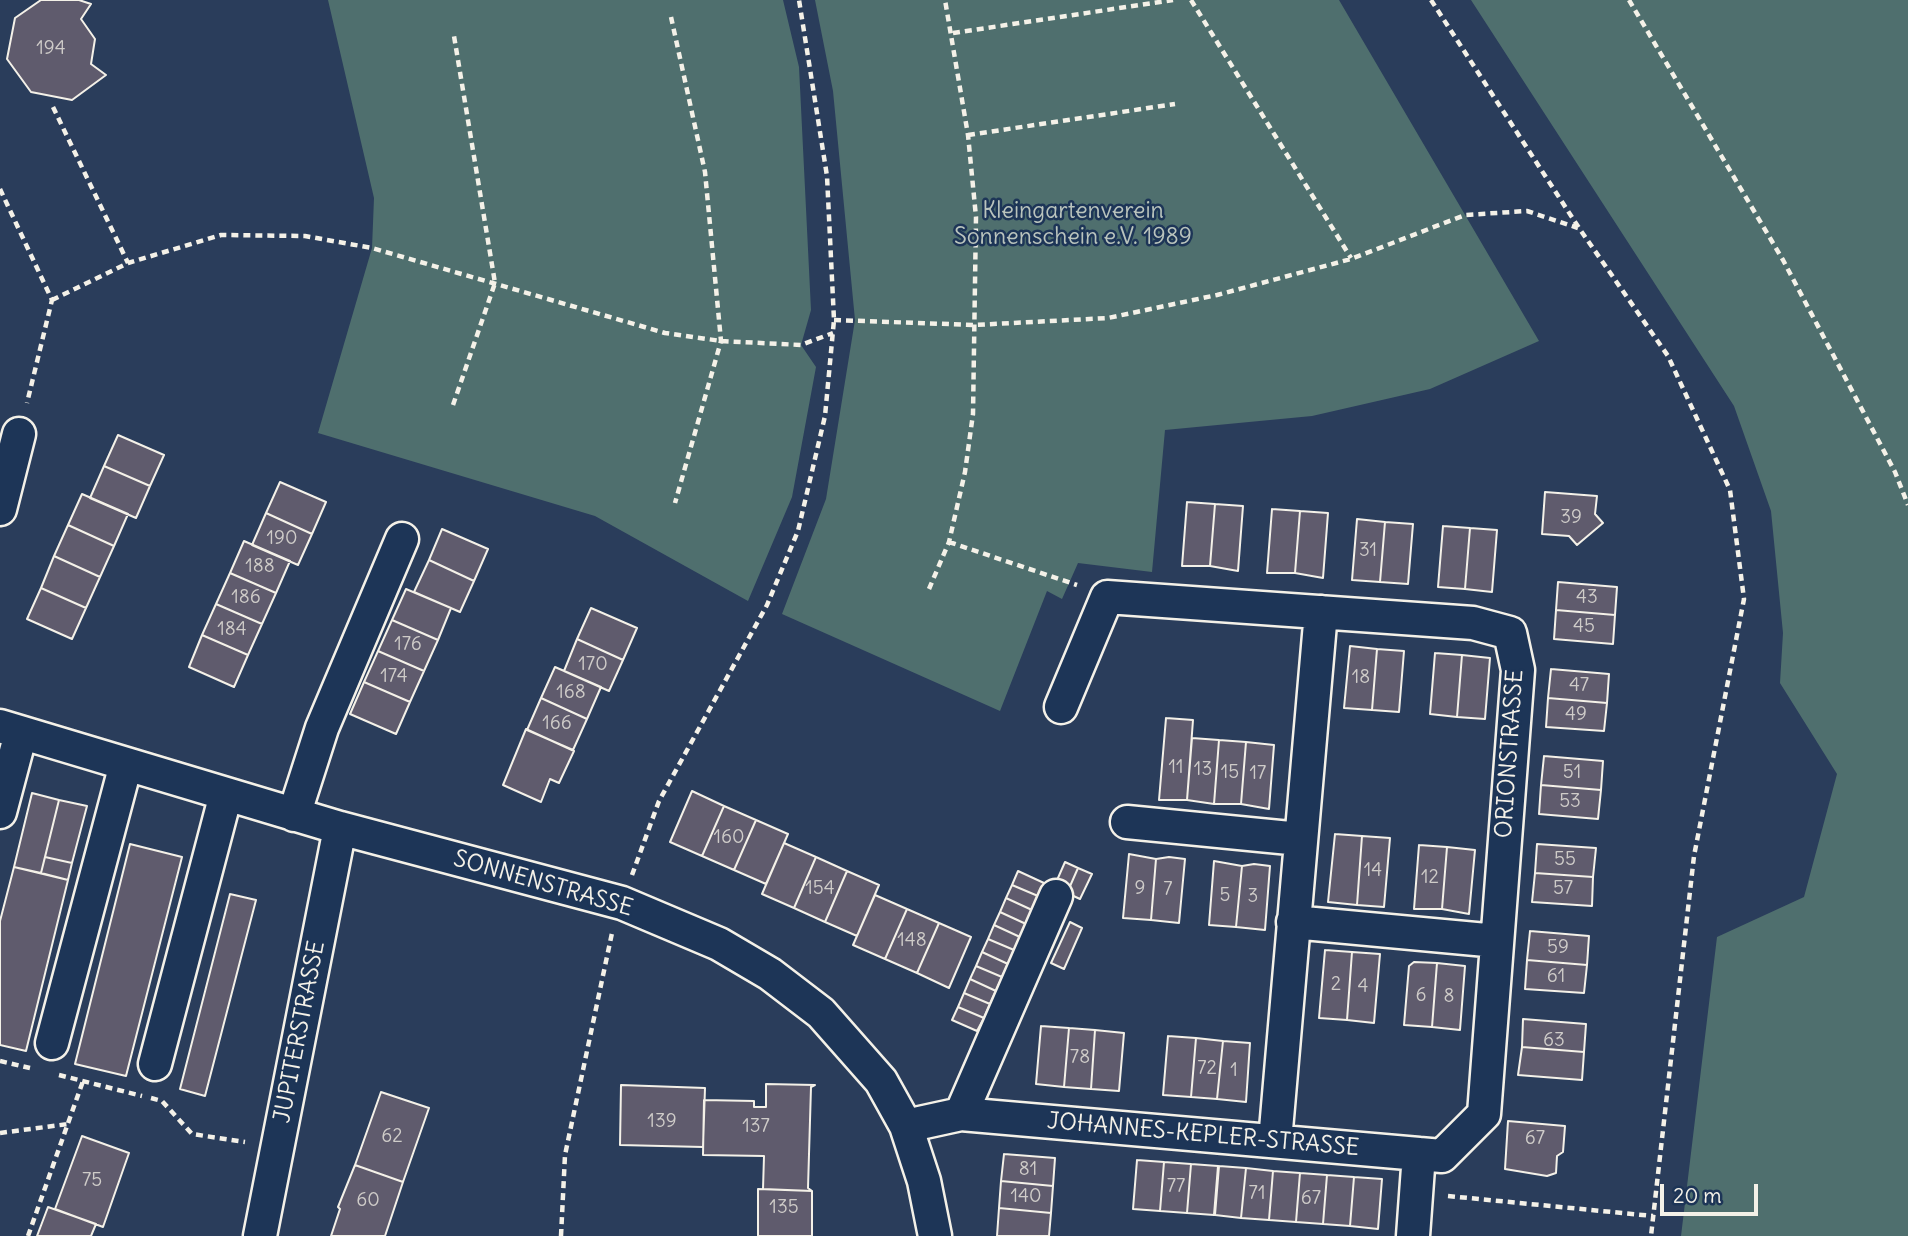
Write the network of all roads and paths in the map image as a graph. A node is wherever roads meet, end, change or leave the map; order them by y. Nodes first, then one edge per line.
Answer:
1 (799, 0) edge
2 (945, 0) edge
3 (1173, 0) edge
4 (1191, 0) edge
5 (1431, 0) edge
6 (1629, 0) edge
7 (671, 17) dead end
8 (953, 33) junction
9 (454, 36) dead end
10 (1175, 104) dead end
11 (52, 107) dead end
12 (968, 135) junction
13 (0, 189) edge
14 (1579, 228) junction
15 (1351, 259) junction
16 (128, 263) junction
17 (495, 283) junction
18 (52, 300) junction
19 (834, 320) junction
20 (975, 325) junction
21 (833, 333) junction
22 (721, 341) junction
23 (453, 405) dead end
24 (19, 434) joint
25 (676, 503) dead end
26 (1908, 505) edge
27 (0, 509) edge
28 (402, 539) dead end
29 (949, 542) junction
30 (1071, 583) dead end
31 (929, 589) dead end
32 (1321, 612) junction
33 (1061, 707) dead end
34 (10, 729) edge
35 (126, 764) junction
36 (226, 794) junction
37 (0, 813) edge
38 (294, 815) junction
39 (1127, 822) dead end
40 (340, 828) junction
41 (1300, 839) junction
42 (1056, 896) dead end
43 (622, 903) junction
44 (1293, 922) junction
45 (1497, 941) junction
46 (0, 1061) edge
47 (47, 1062) junction
48 (155, 1064) dead end
49 (83, 1081) junction
50 (961, 1114) junction
51 (69, 1124) junction
52 (906, 1126) junction
53 (0, 1133) edge
54 (1275, 1141) junction
55 (277, 1147) junction
56 (1419, 1154) junction
57 (1416, 1193) junction
58 (1653, 1216) junction
59 (28, 1236) edge
60 (260, 1236) edge
61 (561, 1236) edge
62 (935, 1236) edge
63 (1413, 1236) edge
64 (1651, 1236) edge

1 - 19 path
2 - 8 path
3 - 8 path
4 - 15 path
5 - 14 path
6 - 26 path
7 - 22 path
8 - 12 path
9 - 17 path
10 - 12 path
11 - 16 path
12 - 20 path
13 - 18 path
14 - 15 path
14 - 58 path
15 - 20 path
16 - 17 path
16 - 18 path
17 - 22 path
17 - 23 path
18 - 24 path
19 - 20 path
19 - 21 path
20 - 29 path
21 - 22 path
21 - 43 path
22 - 25 path
24 - 27 street
28 - 38 street
29 - 30 path
29 - 31 path
32 - 33 street, ORIONSTRASSE
32 - 41 street
32 - 45 street, ORIONSTRASSE
34 - 35 street, SONNENSTRASSE
34 - 37 street
35 - 36 street, SONNENSTRASSE
35 - 47 street
36 - 38 street, SONNENSTRASSE
36 - 48 street
38 - 40 street, SONNENSTRASSE
39 - 41 street
40 - 43 street, SONNENSTRASSE
40 - 55 street, JUPITERSTRASSE
41 - 44 street
42 - 50 street
43 - 52 street, SONNENSTRASSE
43 - 61 path
44 - 45 street
44 - 54 street
45 - 56 street, ORIONSTRASSE
46 - 47 path
47 - 49 path
49 - 51 path
49 - 55 path
50 - 52 street, JOHANNES-KEPLER-STRASSE
50 - 54 street, JOHANNES-KEPLER-STRASSE
51 - 53 path
51 - 59 path
52 - 62 street, SONNENSTRASSE
54 - 56 street, JOHANNES-KEPLER-STRASSE
55 - 60 street, JUPITERSTRASSE
56 - 57 street
57 - 58 path
57 - 63 street
58 - 64 path

